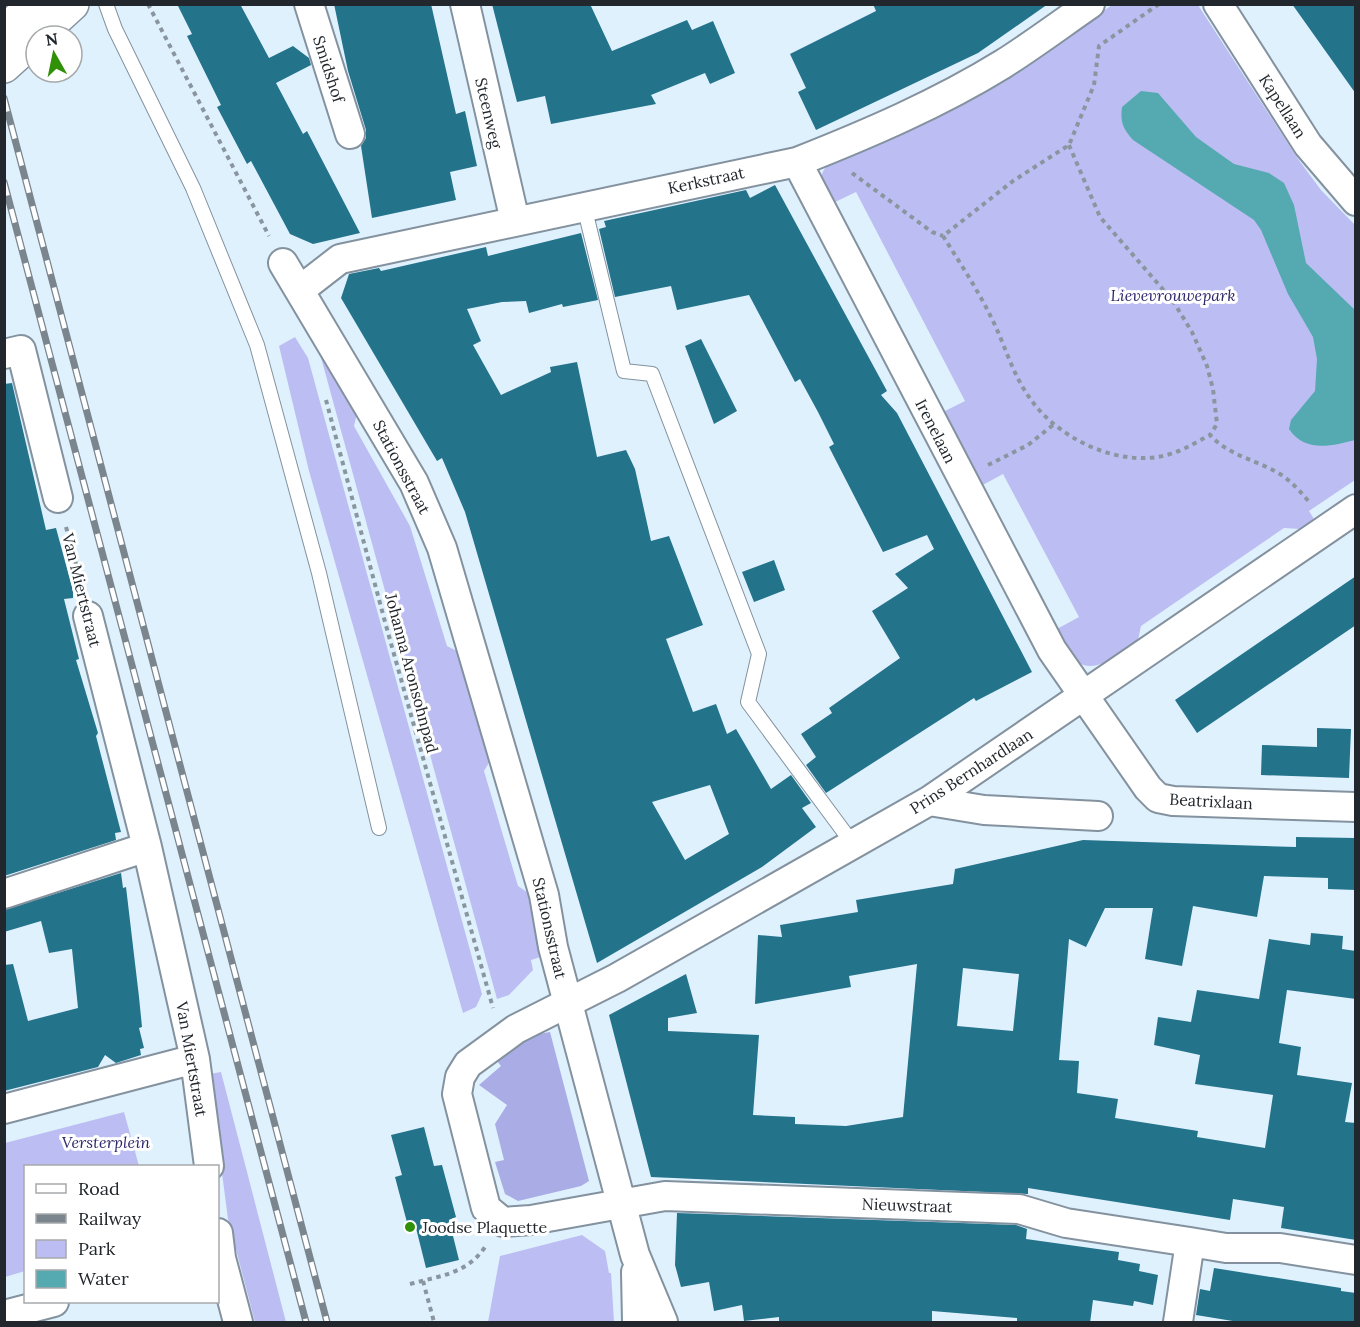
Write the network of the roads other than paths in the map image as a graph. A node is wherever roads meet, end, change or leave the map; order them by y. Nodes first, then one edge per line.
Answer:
1 (35, 4) edge
2 (72, 4) edge
3 (106, 4) edge
4 (309, 4) edge
5 (465, 4) edge
6 (1090, 4) edge
7 (1218, 4) edge
8 (51, 24) edge
9 (4, 32) edge
10 (24, 48) edge
11 (4, 66) edge
12 (350, 134) dead end
13 (797, 162) junction
14 (1356, 201) edge
15 (584, 206) junction
16 (515, 221) junction
17 (283, 263) road end
18 (300, 290) junction
19 (4, 354) edge
20 (58, 498) road end
21 (1356, 509) edge
22 (88, 616) road end
23 (1084, 695) junction
24 (929, 801) junction
25 (1356, 807) edge
26 (1098, 816) dead end
27 (378, 828) dead end
28 (854, 844) junction
29 (147, 847) junction
30 (4, 894) edge
31 (568, 1003) junction
32 (195, 1059) junction
33 (4, 1109) edge
34 (209, 1165) edge
35 (622, 1202) junction
36 (1190, 1242) junction
37 (219, 1250) edge
38 (635, 1255) junction
39 (1356, 1260) edge
40 (50, 1303) edge
41 (4, 1315) edge
42 (238, 1323) edge
43 (637, 1323) edge
44 (663, 1323) edge
45 (1178, 1323) edge

1 - 9 main road
2 - 8 main road
3 - 27 lane
4 - 12 street, Smidshof
5 - 16 street, Steenweg
6 - 13 street, Kerkstraat
7 - 14 street, Kapellaan
10 - 11 main road
13 - 15 street, Kerkstraat
13 - 23 street, Irenelaan
15 - 16 street, Kerkstraat
15 - 28 lane
16 - 18 street, Kerkstraat
17 - 18 street, Stationsstraat
18 - 31 street, Stationsstraat
19 - 20 street
21 - 23 street, Prins Bernhardlaan
22 - 29 street, Van Miertstraat
23 - 24 street, Prins Bernhardlaan
23 - 25 street, Beatrixlaan
24 - 26 street
24 - 28 street, Prins Bernhardlaan
28 - 31 street, Prins Bernhardlaan
29 - 30 street
29 - 32 street, Van Miertstraat
31 - 35 street, Stationsstraat
31 - 35 street
32 - 33 street
32 - 34 street, Van Miertstraat
35 - 36 street, Nieuwstraat
35 - 38 street, Stationsstraat
36 - 39 street, Nieuwstraat
36 - 45 street
37 - 42 street
38 - 43 street, Stationsstraat
38 - 44 street, Stationsstraat
40 - 41 street

